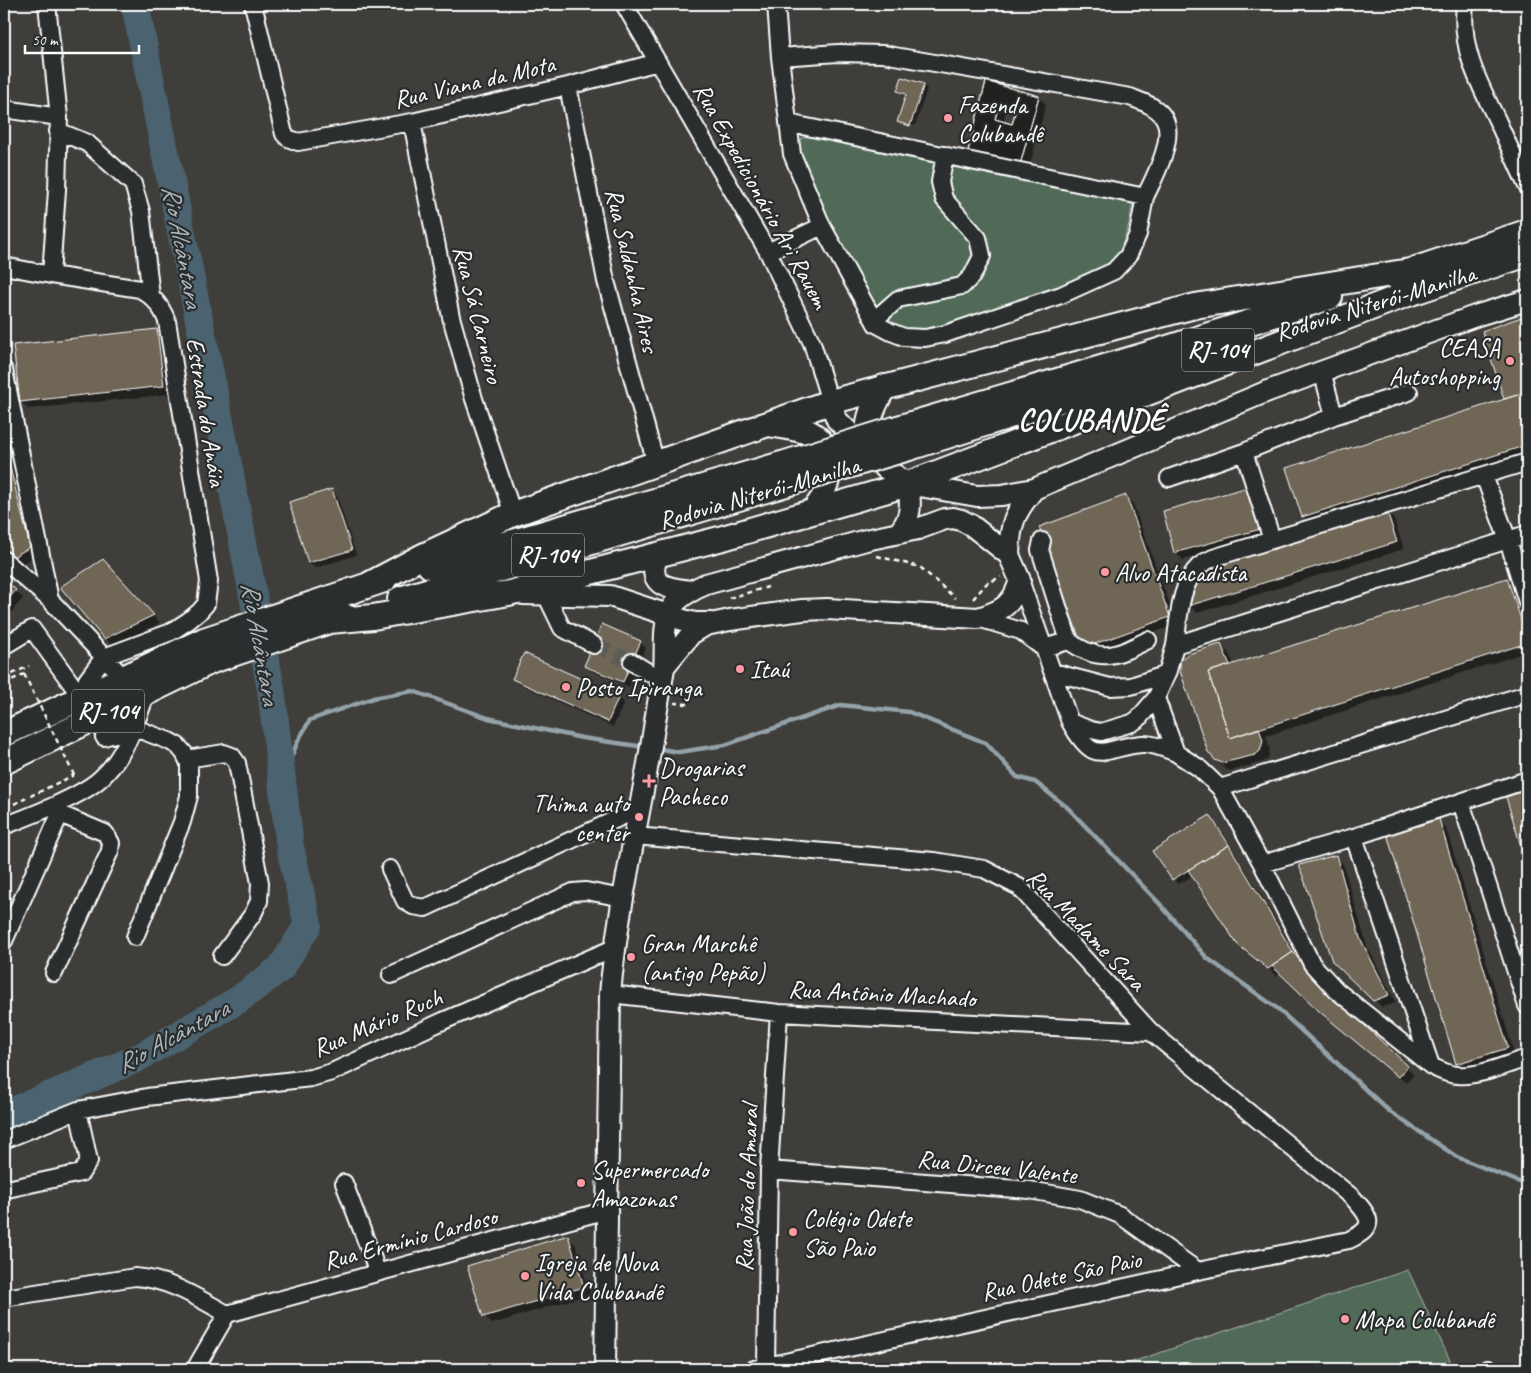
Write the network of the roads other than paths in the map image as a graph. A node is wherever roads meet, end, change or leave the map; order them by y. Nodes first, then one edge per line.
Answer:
1 (47, 4) edge
2 (253, 4) edge
3 (624, 4) edge
4 (776, 4) edge
5 (1465, 4) edge
6 (780, 57) junction
7 (658, 62) junction
8 (568, 86) junction
9 (4, 108) edge
10 (412, 122) junction
11 (788, 123) junction
12 (59, 124) junction
13 (945, 155) junction
14 (1527, 186) edge
15 (1145, 197) junction
16 (822, 226) junction
17 (1527, 232) edge
18 (768, 252) junction
19 (1527, 254) edge
20 (4, 266) edge
21 (51, 275) junction
22 (1410, 282) junction
23 (151, 296) junction
24 (1527, 300) edge
25 (876, 324) junction
26 (4, 370) edge
27 (1322, 371) junction
28 (884, 387) junction
29 (1408, 392) dead end
30 (833, 411) junction
31 (1334, 416) junction
32 (768, 424) junction
33 (1244, 452) junction
34 (870, 453) junction
35 (833, 460) junction
36 (1527, 462) edge
37 (656, 464) junction
38 (784, 474) junction
39 (1484, 476) junction
40 (1169, 478) dead end
41 (908, 484) junction
42 (1034, 490) junction
43 (810, 513) junction
44 (513, 514) junction
45 (899, 532) junction
46 (1527, 534) edge
47 (1272, 540) junction
48 (1508, 540) junction
49 (1042, 541) dead end
50 (658, 555) junction
51 (1009, 555) junction
52 (4, 560) edge
53 (1013, 578) junction
54 (370, 584) junction
55 (692, 591) junction
56 (508, 593) junction
57 (546, 595) junction
58 (50, 600) junction
59 (1527, 602) edge
60 (669, 616) junction
61 (315, 618) junction
62 (978, 618) junction
63 (711, 623) junction
64 (1069, 640) junction
65 (1148, 640) dead end
66 (594, 644) tunnel mouth
67 (1175, 645) junction
68 (4, 646) edge
69 (1043, 648) junction
70 (208, 650) junction
71 (104, 657) junction
72 (632, 662) tunnel mouth
73 (1053, 672) junction
74 (662, 674) junction
75 (1167, 674) junction
76 (123, 677) junction
77 (147, 692) junction
78 (1527, 694) edge
79 (81, 697) junction
80 (1156, 698) junction
81 (1070, 722) junction
82 (83, 723) junction
83 (134, 728) junction
84 (4, 734) edge
85 (104, 736) junction
86 (1176, 752) junction
87 (187, 759) junction
88 (4, 762) edge
89 (110, 769) junction
90 (1527, 780) edge
91 (1220, 788) junction
92 (1460, 802) junction
93 (60, 808) junction
94 (638, 809) junction
95 (4, 826) edge
96 (634, 836) junction
97 (1354, 837) junction
98 (1262, 864) junction
99 (390, 870) dead end
100 (623, 898) junction
101 (135, 936) dead end
102 (4, 941) edge
103 (614, 948) junction
104 (222, 956) dead end
105 (54, 973) dead end
106 (391, 975) dead end
107 (610, 994) junction
108 (1527, 1006) edge
109 (779, 1013) junction
110 (1151, 1032) junction
111 (1527, 1058) edge
112 (1431, 1066) junction
113 (78, 1110) junction
114 (4, 1140) edge
115 (769, 1170) junction
116 (344, 1183) dead end
117 (4, 1188) edge
118 (607, 1210) junction
119 (1369, 1220) joint
120 (1198, 1271) junction
121 (377, 1273) junction
122 (4, 1298) edge
123 (227, 1314) junction
124 (760, 1367) edge
125 (195, 1369) edge
126 (605, 1369) edge

1 - 12 street
2 - 10 street, Rua Viana da Mota
3 - 7 street, Rua Expedicionário Ari Rauem
4 - 6 street
5 - 14 street
6 - 11 street
6 - 15 street
7 - 8 street, Rua Viana da Mota
7 - 18 street, Rua Expedicionário Ari Rauem
8 - 10 street, Rua Viana da Mota
8 - 37 street, Rua Saldanha Aires
9 - 12 street
10 - 44 street, Rua Sá Carneiro
11 - 13 street
11 - 16 street
12 - 21 street
12 - 23 street
13 - 15 street
13 - 25 street
15 - 25 street
16 - 18 street
16 - 25 street
17 - 22 highway, Rodovia Niterói-Manilha / RJ-104
18 - 30 street, Rua Expedicionário Ari Rauem
19 - 22 highway, Rodovia Niterói-Manilha / RJ-104
20 - 21 street
21 - 23 street
22 - 28 highway
22 - 38 highway, Rodovia Niterói-Manilha / RJ-104, bridge
22 - 41 highway
23 - 71 street, Estrada do Anáia
24 - 27 main road
26 - 58 street
27 - 31 street
27 - 42 main road
28 - 30 highway
28 - 34 highway
29 - 31 street
30 - 32 highway
30 - 34 main road, Rua Expedicionário Ari Rauem
30 - 35 main road, Rua Expedicionário Ari Rauem
31 - 33 street
32 - 35 highway
32 - 37 highway
33 - 40 street
33 - 47 street
34 - 41 main road, Rua Expedicionário Ari Rauem
35 - 43 main road, Rua Expedicionário Ari Rauem
36 - 39 street
37 - 44 highway
38 - 54 highway, Rodovia Niterói-Manilha / RJ-104
38 - 61 highway, Rodovia Niterói-Manilha / RJ-104
39 - 47 street
39 - 48 street
41 - 42 main road
41 - 43 highway
41 - 45 main road
42 - 51 main road
43 - 50 highway
44 - 54 highway
45 - 51 main road
45 - 55 main road
46 - 48 street
47 - 67 street
48 - 59 street
48 - 67 street
49 - 64 street
50 - 55 main road
50 - 56 highway
51 - 53 main road
52 - 58 street
53 - 62 main road
53 - 69 street
54 - 61 highway, Rodovia Niterói-Manilha / RJ-104
55 - 60 main road
55 - 63 main road
56 - 57 main road
56 - 61 highway
57 - 60 main road
57 - 66 street
58 - 71 street
60 - 63 main road
60 - 74 main road
61 - 70 highway, Rodovia Niterói-Manilha / RJ-104
62 - 63 main road
62 - 69 street
63 - 74 main road
64 - 65 street
64 - 69 street
67 - 75 street
68 - 79 street
69 - 73 street
70 - 76 highway, Rodovia Niterói-Manilha / RJ-104
70 - 77 highway, Rodovia Niterói-Manilha / RJ-104
71 - 76 street
71 - 79 street
72 - 74 street
73 - 75 street
73 - 81 street
74 - 94 main road
75 - 80 street
76 - 79 highway, Rodovia Niterói-Manilha / RJ-104
77 - 82 highway, Rodovia Niterói-Manilha / RJ-104
77 - 83 street
78 - 91 street
79 - 84 highway, Rodovia Niterói-Manilha / RJ-104
80 - 81 street
80 - 86 street
81 - 86 street
82 - 85 street
82 - 88 highway, Rodovia Niterói-Manilha / RJ-104
83 - 85 street
83 - 87 street
83 - 89 street
85 - 89 street
86 - 91 street
87 - 101 street
87 - 104 street
89 - 93 street
90 - 92 street
91 - 98 street
92 - 97 street
92 - 108 street
93 - 95 street
93 - 102 street
93 - 105 street
94 - 96 main road
94 - 99 street
96 - 100 main road
96 - 110 street, Rua Madame Sara
97 - 98 street
97 - 112 street
98 - 112 street
100 - 103 main road
100 - 106 street
103 - 107 main road
103 - 113 street, Rua Mário Ruch
107 - 109 street, Rua Antônio Machado
107 - 118 main road
109 - 110 street, Rua Antônio Machado
109 - 115 street, Rua João do Amaral
110 - 119 street, Rua Madame Sara
111 - 112 street
113 - 114 street, Rua Mário Ruch
113 - 117 street
115 - 120 street, Rua Dirceu Valente
115 - 124 street, Rua João do Amaral
116 - 121 street
118 - 121 street, Rua Ermínio Cardoso
118 - 126 main road
119 - 120 street, Rua Odete São Paio
120 - 124 street, Rua Odete São Paio
121 - 123 street, Rua Ermínio Cardoso
122 - 123 street
123 - 125 street

